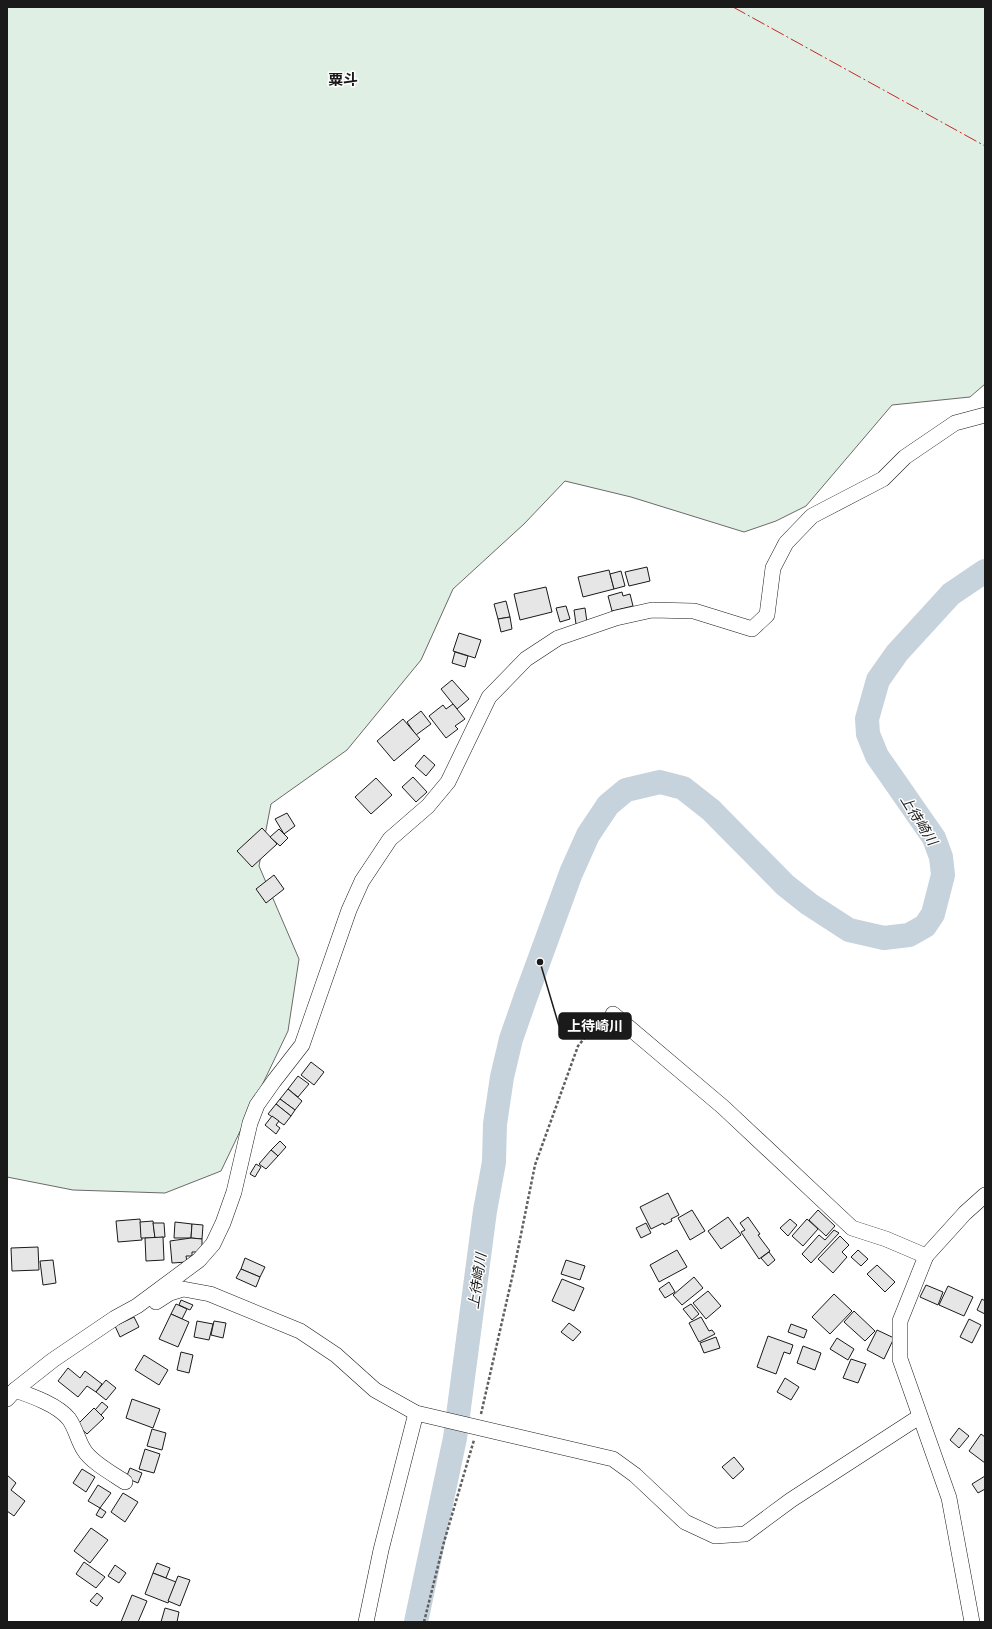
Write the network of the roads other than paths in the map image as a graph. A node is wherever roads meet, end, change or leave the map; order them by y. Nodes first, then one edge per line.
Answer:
1 (985, 415) edge
2 (613, 1014) road end
3 (985, 1195) edge
4 (926, 1256) junction
5 (137, 1306) junction
6 (11, 1395) edge
7 (416, 1413) junction
8 (919, 1417) junction
9 (125, 1482) dead end
10 (366, 1622) edge
11 (972, 1622) edge

1 - 5 street
2 - 4 street
3 - 4 street
4 - 8 street
5 - 6 street
5 - 7 street
6 - 9 street
7 - 8 street
7 - 10 street
8 - 11 street

